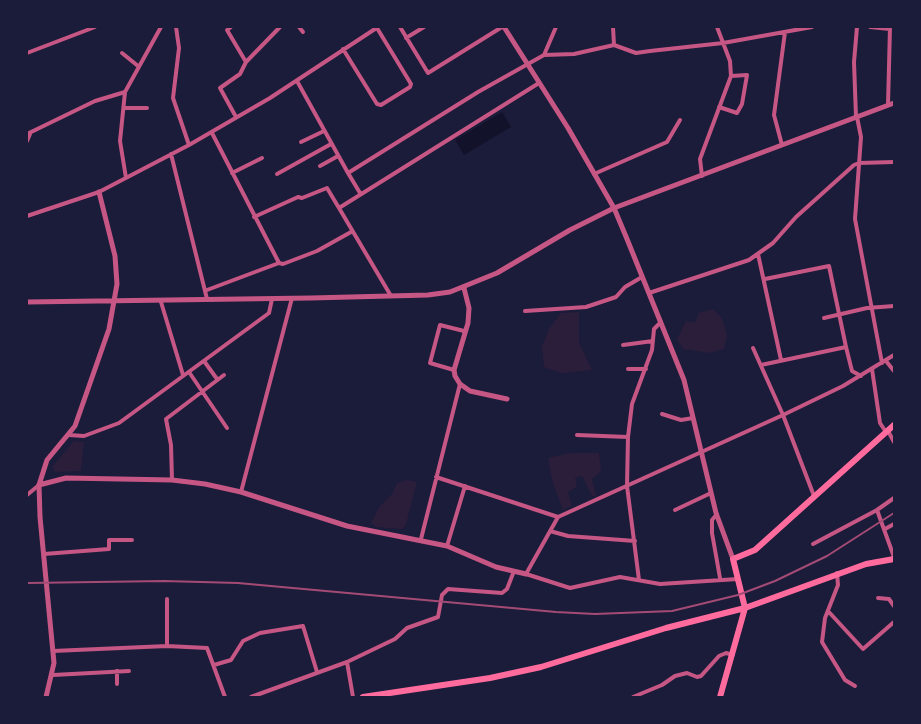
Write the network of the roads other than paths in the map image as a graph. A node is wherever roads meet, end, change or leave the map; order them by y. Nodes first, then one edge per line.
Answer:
1 (94, 27) edge
2 (161, 27) edge
3 (176, 27) edge
4 (231, 27) edge
5 (280, 27) edge
6 (299, 27) edge
7 (400, 27) edge
8 (424, 27) edge
9 (503, 27) edge
10 (556, 27) edge
11 (613, 27) edge
12 (717, 27) edge
13 (763, 27) edge
14 (812, 27) edge
15 (857, 27) edge
16 (870, 27) edge
17 (377, 28) edge
18 (890, 28) edge
19 (781, 30) edge
20 (303, 32) dead end
21 (768, 33) junction
22 (406, 38) junction
23 (723, 43) junction
24 (614, 45) junction
25 (343, 49) junction
26 (27, 53) edge
27 (122, 53) dead end
28 (544, 55) junction
29 (246, 62) junction
30 (526, 63) junction
31 (138, 66) junction
32 (731, 76) junction
33 (297, 81) junction
34 (540, 83) junction
35 (125, 92) junction
36 (891, 104) edge
37 (719, 107) junction
38 (124, 108) junction
39 (147, 108) dead end
40 (236, 117) junction
41 (856, 118) junction
42 (680, 120) dead end
43 (324, 131) junction
44 (212, 132) junction
45 (29, 134) edge
46 (27, 141) edge
47 (301, 142) dead end
48 (332, 144) junction
49 (189, 145) junction
50 (782, 145) junction
51 (171, 154) junction
52 (338, 156) junction
53 (262, 158) dead end
54 (894, 162) edge
55 (859, 163) junction
56 (320, 166) dead end
57 (232, 173) junction
58 (348, 173) junction
59 (277, 174) dead end
60 (594, 174) junction
61 (702, 176) junction
62 (126, 178) junction
63 (99, 192) junction
64 (360, 193) junction
65 (339, 208) junction
66 (614, 208) junction
67 (27, 216) edge
68 (254, 217) junction
69 (351, 232) junction
70 (758, 254) junction
71 (279, 263) junction
72 (643, 277) junction
73 (765, 279) junction
74 (464, 288) junction
75 (207, 290) junction
76 (649, 293) junction
77 (391, 296) junction
78 (292, 298) junction
79 (272, 299) junction
80 (207, 300) junction
81 (27, 302) edge
82 (161, 302) junction
83 (114, 303) junction
84 (894, 306) edge
85 (872, 308) junction
86 (525, 311) dead end
87 (840, 314) junction
88 (824, 318) dead end
89 (661, 322) junction
90 (464, 331) junction
91 (653, 341) junction
92 (623, 345) dead end
93 (846, 347) junction
94 (753, 348) dead end
95 (894, 355) edge
96 (782, 360) junction
97 (204, 361) junction
98 (884, 362) junction
99 (761, 364) junction
100 (628, 369) dead end
101 (646, 369) junction
102 (872, 369) junction
103 (454, 370) junction
104 (189, 371) junction
105 (894, 371) edge
106 (183, 375) junction
107 (224, 375) dead end
108 (861, 376) junction
109 (217, 379) junction
110 (460, 384) junction
111 (202, 391) junction
112 (507, 399) dead end
113 (662, 414) dead end
114 (783, 415) junction
115 (694, 418) junction
116 (894, 425) edge
117 (227, 428) dead end
118 (887, 432) junction
119 (69, 435) junction
120 (577, 435) dead end
121 (628, 437) junction
122 (894, 442) edge
123 (703, 452) junction
124 (436, 477) junction
125 (172, 480) junction
126 (39, 485) junction
127 (465, 486) junction
128 (627, 486) junction
129 (241, 492) junction
130 (711, 493) junction
131 (27, 495) edge
132 (815, 497) junction
133 (894, 498) edge
134 (675, 510) dead end
135 (877, 510) junction
136 (717, 514) junction
137 (558, 517) junction
138 (894, 524) edge
139 (885, 530) junction
140 (550, 531) junction
141 (421, 539) junction
142 (132, 540) dead end
143 (635, 542) junction
144 (813, 544) dead end
145 (447, 546) junction
146 (44, 554) junction
147 (894, 558) edge
148 (733, 559) junction
149 (514, 572) junction
150 (837, 573) junction
151 (526, 574) junction
152 (720, 578) junction
153 (739, 579) junction
154 (639, 580) junction
155 (878, 598) dead end
156 (167, 599) dead end
157 (894, 606) edge
158 (746, 608) junction
159 (828, 611) junction
160 (894, 622) edge
161 (167, 646) junction
162 (53, 651) junction
163 (734, 655) junction
164 (347, 662) junction
165 (214, 665) junction
166 (117, 671) junction
167 (129, 671) dead end
168 (316, 672) junction
169 (53, 675) junction
170 (117, 684) dead end
171 (855, 686) dead end
172 (46, 697) edge
173 (225, 697) edge
174 (252, 697) edge
175 (353, 697) edge
176 (363, 697) edge
177 (633, 697) edge
178 (720, 697) edge

1 - 26 street
2 - 31 street
3 - 49 street
4 - 29 street
5 - 29 street
6 - 20 street
7 - 22 street
8 - 22 street
9 - 22 street
9 - 30 street
10 - 28 street
11 - 24 street
12 - 23 street
13 - 21 street
14 - 19 street
15 - 41 street
16 - 18 street
17 - 25 street
17 - 25 street
18 - 36 street
19 - 21 street
19 - 50 street
21 - 23 street
23 - 24 street
23 - 32 street
24 - 28 street
25 - 33 street
27 - 31 street
28 - 30 street
29 - 40 street
30 - 34 street
30 - 58 street
31 - 35 street
32 - 37 street
32 - 37 street
33 - 40 street
33 - 43 street
34 - 60 street
34 - 64 street
35 - 38 street
35 - 45 street
36 - 41 street
37 - 61 street
38 - 39 street
38 - 62 street
40 - 44 street
41 - 50 street
41 - 55 street
42 - 60 street
43 - 47 street
43 - 48 street
44 - 49 street
44 - 57 street
45 - 46 street
48 - 52 street
48 - 59 street
49 - 51 street
50 - 61 street
51 - 62 street
51 - 75 street
52 - 56 street
52 - 58 street
53 - 57 street
54 - 55 street
55 - 70 street
55 - 85 street
57 - 68 street
58 - 64 street
60 - 66 street
61 - 66 street
62 - 63 street
63 - 67 street
63 - 83 street
64 - 65 street
65 - 68 street
65 - 69 street
66 - 72 street
66 - 74 street
68 - 71 street
69 - 71 street
69 - 77 street
70 - 73 street
70 - 76 street
71 - 75 street
72 - 76 street
72 - 86 street
73 - 87 street
73 - 96 street
74 - 77 street
74 - 90 street
75 - 80 street
76 - 89 street
77 - 78 street
78 - 79 street
78 - 129 street
79 - 80 street
79 - 97 street
80 - 82 street
81 - 83 street
82 - 83 street
82 - 106 street
83 - 119 street
84 - 85 street
85 - 87 street
85 - 98 street
87 - 88 street
87 - 93 street
89 - 91 street
89 - 115 street
90 - 103 street
90 - 103 street
91 - 92 street
91 - 101 street
93 - 96 street
93 - 108 street
94 - 99 street
95 - 98 street
96 - 99 street
97 - 104 street
97 - 109 street
98 - 102 street
98 - 105 street
99 - 114 street
100 - 101 street
101 - 121 street
102 - 108 street
102 - 118 street
103 - 110 street
104 - 106 street
104 - 111 street
106 - 119 street
107 - 109 street
108 - 114 street
109 - 111 street
110 - 112 street
110 - 124 street
111 - 117 street
111 - 125 street
113 - 115 street
114 - 123 street
114 - 132 street
115 - 123 street
116 - 118 main road
118 - 122 street
118 - 132 main road
119 - 126 street
120 - 121 street
121 - 128 street
123 - 128 street
123 - 130 street
124 - 127 street
124 - 141 street
125 - 126 street
125 - 129 street
126 - 131 street
126 - 146 street
127 - 137 street
127 - 145 street
128 - 137 street
128 - 143 street
129 - 141 street
130 - 134 street
130 - 136 street
132 - 148 main road
133 - 135 street
135 - 139 street
135 - 144 street
136 - 148 street
136 - 152 street
137 - 140 street
138 - 139 street
139 - 147 street
140 - 143 street
140 - 151 street
141 - 145 street
142 - 146 street
143 - 154 street
145 - 149 street
146 - 162 street
147 - 150 main road
148 - 153 main road
149 - 151 street
149 - 164 street
150 - 158 main road
150 - 159 street
151 - 154 street
152 - 153 street
152 - 154 street
153 - 158 main road
155 - 157 street
156 - 161 street
158 - 163 main road
158 - 176 main road
159 - 160 street
159 - 171 street
161 - 162 street
161 - 165 street
162 - 169 street
163 - 177 street
163 - 178 main road
164 - 168 street
164 - 175 street
165 - 168 street
165 - 173 street
166 - 167 street
166 - 169 street
166 - 170 street
168 - 174 street
169 - 172 street

